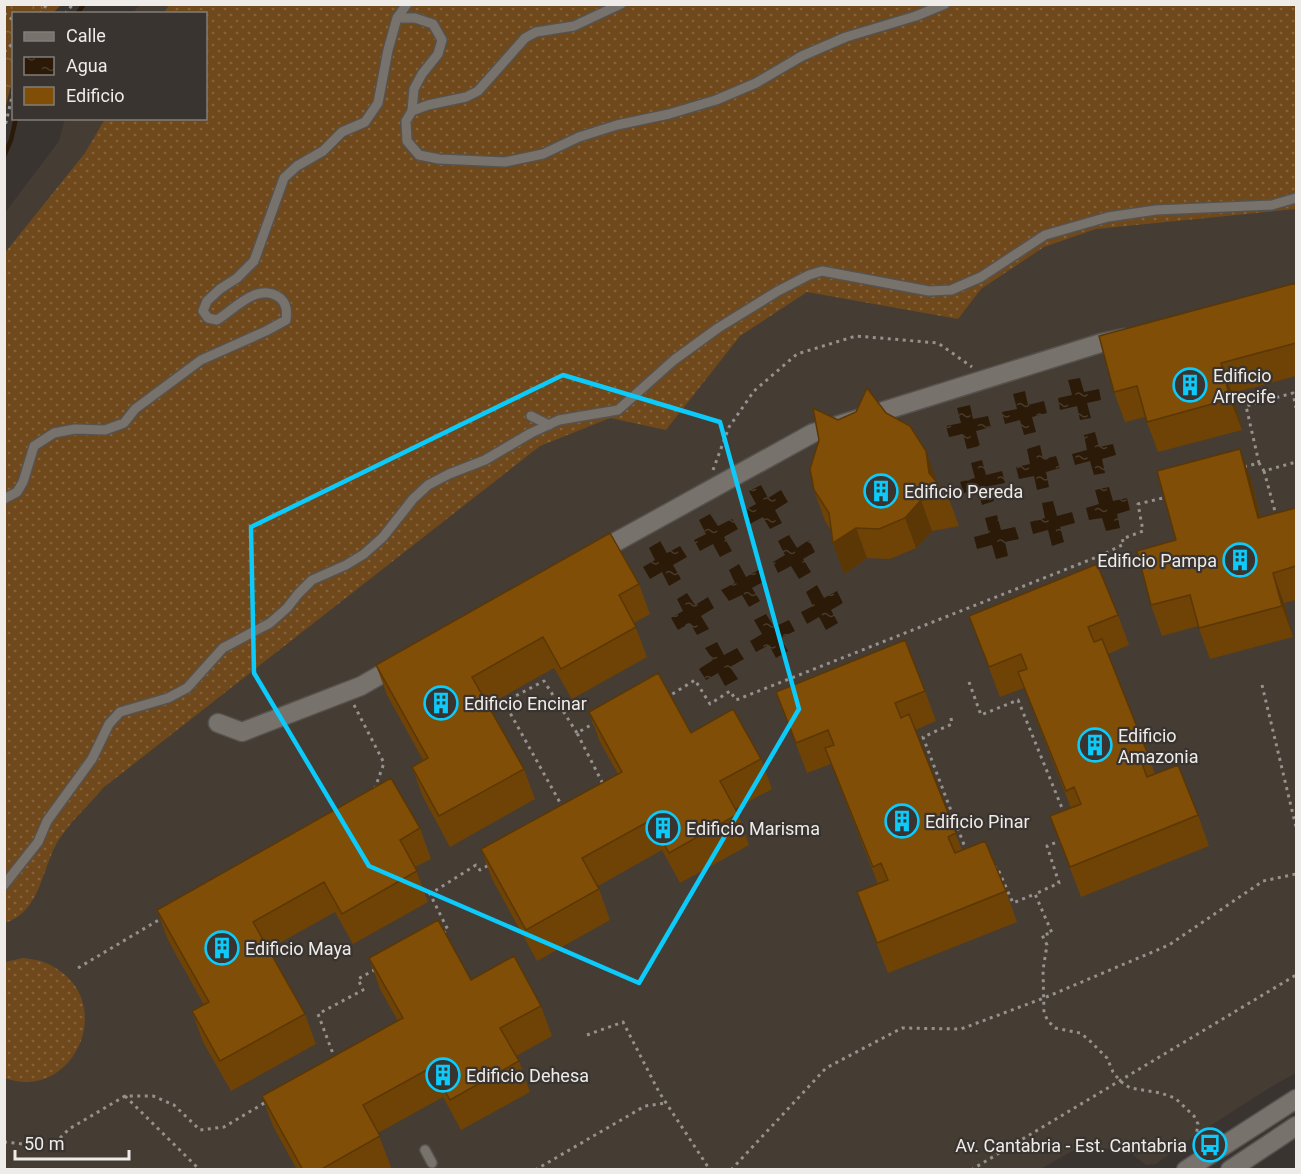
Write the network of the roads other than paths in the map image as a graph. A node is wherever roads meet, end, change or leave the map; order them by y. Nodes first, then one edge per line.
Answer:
1 (407, 4) edge
2 (621, 4) edge
3 (945, 4) edge
4 (397, 18) junction
5 (412, 111) junction
6 (1296, 198) edge
7 (1136, 335) edge
8 (531, 416) dead end
9 (549, 425) junction
10 (4, 499) edge
11 (582, 560) edge
12 (411, 657) edge
13 (218, 723) dead end
14 (4, 885) edge
15 (1296, 1099) edge
16 (1296, 1126) edge
17 (425, 1150) dead end
18 (432, 1163) dead end
19 (1192, 1166) edge
20 (1230, 1170) edge

1 - 4 lane
2 - 5 lane
3 - 5 lane
4 - 5 lane
4 - 10 lane
6 - 9 lane
7 - 11 street
8 - 9 lane
9 - 14 lane
12 - 13 street
15 - 19 street
16 - 20 street
17 - 18 lane

